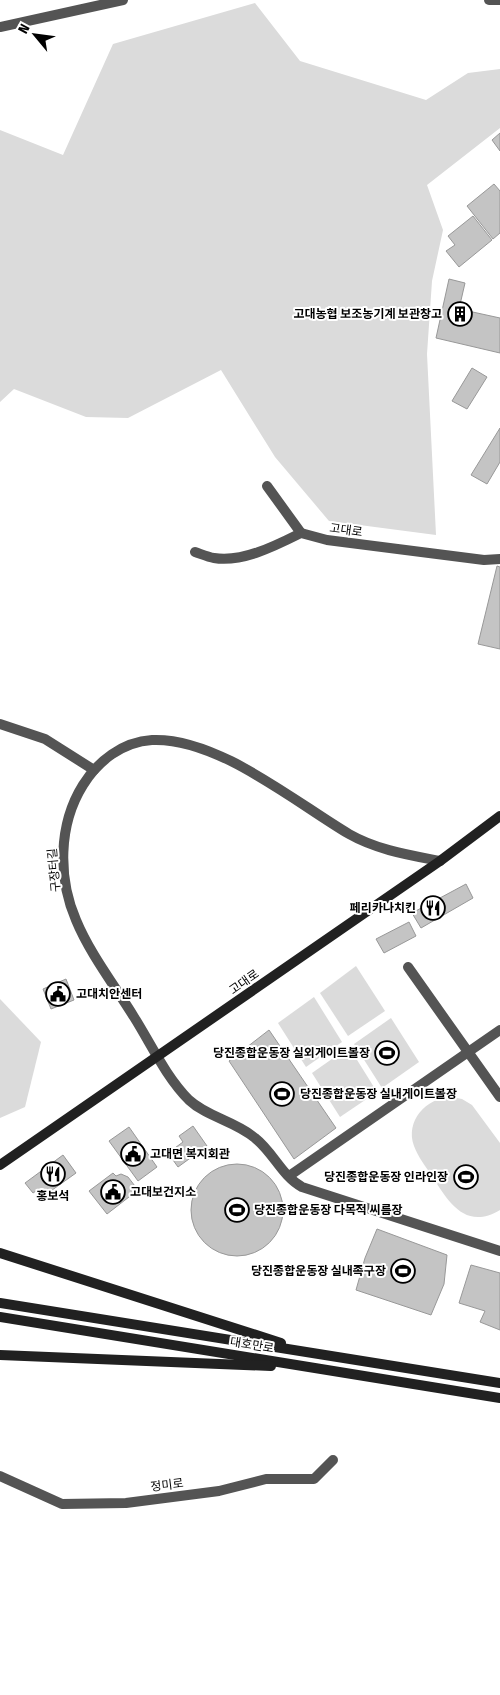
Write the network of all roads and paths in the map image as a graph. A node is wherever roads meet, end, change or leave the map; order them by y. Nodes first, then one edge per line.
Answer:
1 (123, 0) edge
2 (490, 0) edge
3 (500, 0) edge
4 (0, 27) edge
5 (267, 486) dead end
6 (301, 533) junction
7 (195, 552) dead end
8 (500, 559) edge
9 (0, 724) edge
10 (94, 770) junction
11 (500, 816) edge
12 (440, 861) junction
13 (408, 967) dead end
14 (500, 1030) edge
15 (468, 1052) junction
16 (158, 1056) junction
17 (500, 1097) edge
18 (0, 1165) edge
19 (289, 1176) junction
20 (500, 1251) edge
21 (2, 1253) edge
22 (0, 1303) edge
23 (0, 1316) edge
24 (313, 1353) junction
25 (0, 1355) edge
26 (317, 1368) junction
27 (500, 1383) edge
28 (500, 1398) edge
29 (333, 1460) dead end
30 (0, 1476) edge

1 - 4 street
2 - 3 street
5 - 6 street
6 - 7 street
6 - 8 street, 고대로
9 - 10 street
10 - 12 street, 구장터길
10 - 16 street, 구장터길
11 - 12 main road, 고대로
12 - 16 main road, 고대로
13 - 15 street
14 - 15 street
15 - 17 street
15 - 19 street
16 - 18 main road, 고대로
16 - 19 street, 구장터길
19 - 20 street, 구장터길
21 - 24 main road
22 - 24 main road, 대호만로
23 - 26 main road, 대호만로
24 - 27 main road, 대호만로
25 - 26 main road
26 - 28 main road, 대호만로
29 - 30 street, 정미로

